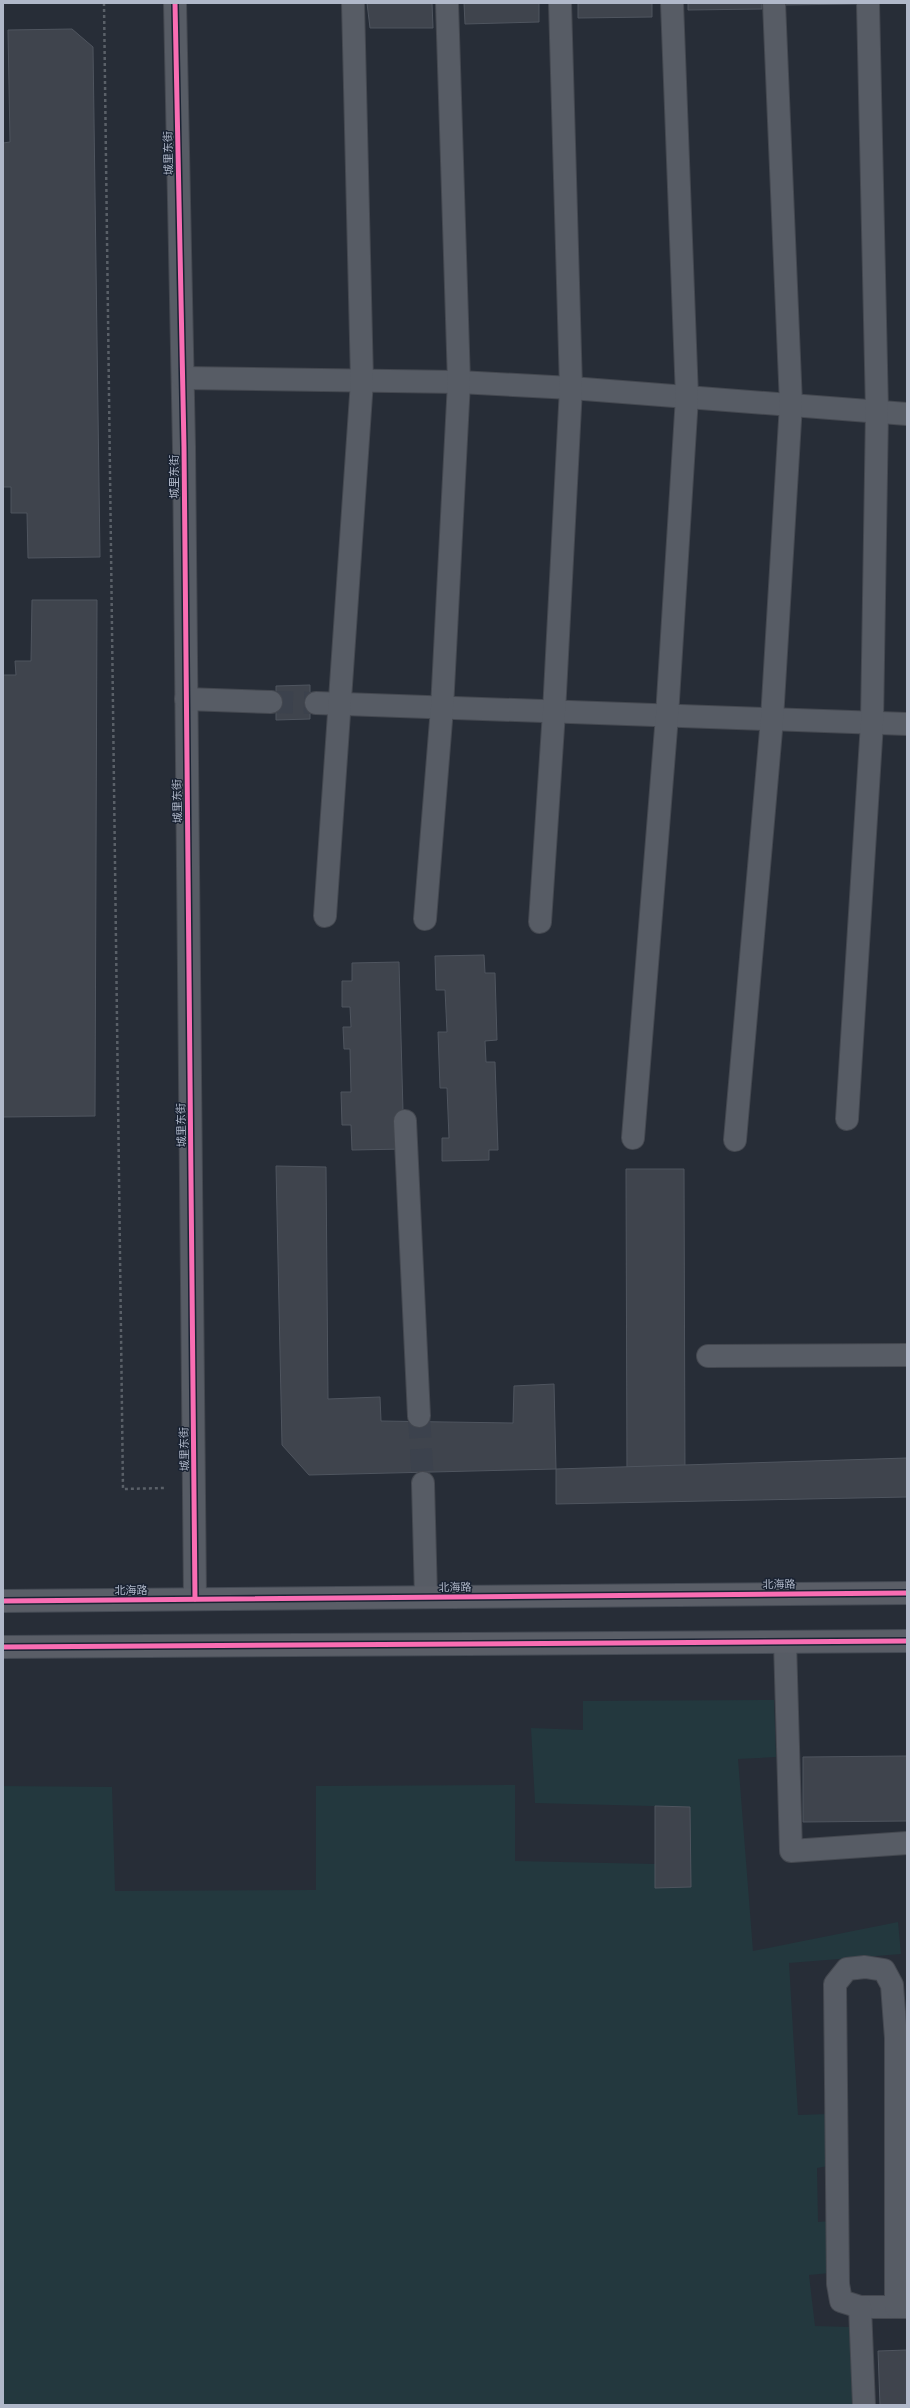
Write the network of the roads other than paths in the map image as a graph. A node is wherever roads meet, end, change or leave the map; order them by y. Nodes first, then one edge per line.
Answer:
1 (176, 3) edge
2 (353, 3) edge
3 (447, 3) edge
4 (560, 3) edge
5 (672, 3) edge
6 (774, 3) edge
7 (868, 3) edge
8 (183, 378) junction
9 (362, 381) junction
10 (459, 382) junction
11 (571, 388) junction
12 (687, 397) junction
13 (791, 404) junction
14 (877, 411) junction
15 (907, 414) edge
16 (186, 699) junction
17 (271, 702) tunnel mouth
18 (316, 703) tunnel mouth
19 (339, 704) junction
20 (442, 708) junction
21 (554, 712) junction
22 (667, 716) junction
23 (772, 719) junction
24 (872, 723) junction
25 (907, 724) edge
26 (325, 916) dead end
27 (425, 918) dead end
28 (540, 922) dead end
29 (847, 1119) dead end
30 (405, 1121) dead end
31 (633, 1138) dead end
32 (735, 1140) dead end
33 (907, 1355) edge
34 (708, 1356) dead end
35 (419, 1416) tunnel mouth
36 (423, 1484) tunnel mouth
37 (907, 1593) edge
38 (426, 1597) junction
39 (195, 1599) junction
40 (3, 1601) edge
41 (907, 1641) edge
42 (785, 1642) junction
43 (3, 1647) edge
44 (907, 1843) edge
45 (860, 2307) junction
46 (902, 2307) edge
47 (864, 2405) edge

1 - 8 street, 城里东街
2 - 9 street
3 - 10 street
4 - 11 street
5 - 12 street
6 - 13 street
7 - 14 street
8 - 9 street
8 - 16 street, 城里东街
9 - 10 street
9 - 19 street
10 - 11 street
10 - 20 street
11 - 12 street
11 - 21 street
12 - 13 street
12 - 22 street
13 - 14 street
13 - 23 street
14 - 15 street
14 - 24 street
16 - 17 street
16 - 39 street, 城里东街
18 - 19 street
19 - 20 street
19 - 26 street
20 - 21 street
20 - 27 street
21 - 22 street
21 - 28 street
22 - 23 street
22 - 31 street
23 - 24 street
23 - 32 street
24 - 25 street
24 - 29 street
30 - 35 street
33 - 34 street
36 - 38 street
37 - 38 main road, 北海路
38 - 39 main road, 北海路
39 - 40 main road, 北海路
41 - 42 main road
42 - 43 main road
42 - 44 street
45 - 46 street
45 - 46 street
45 - 47 street

